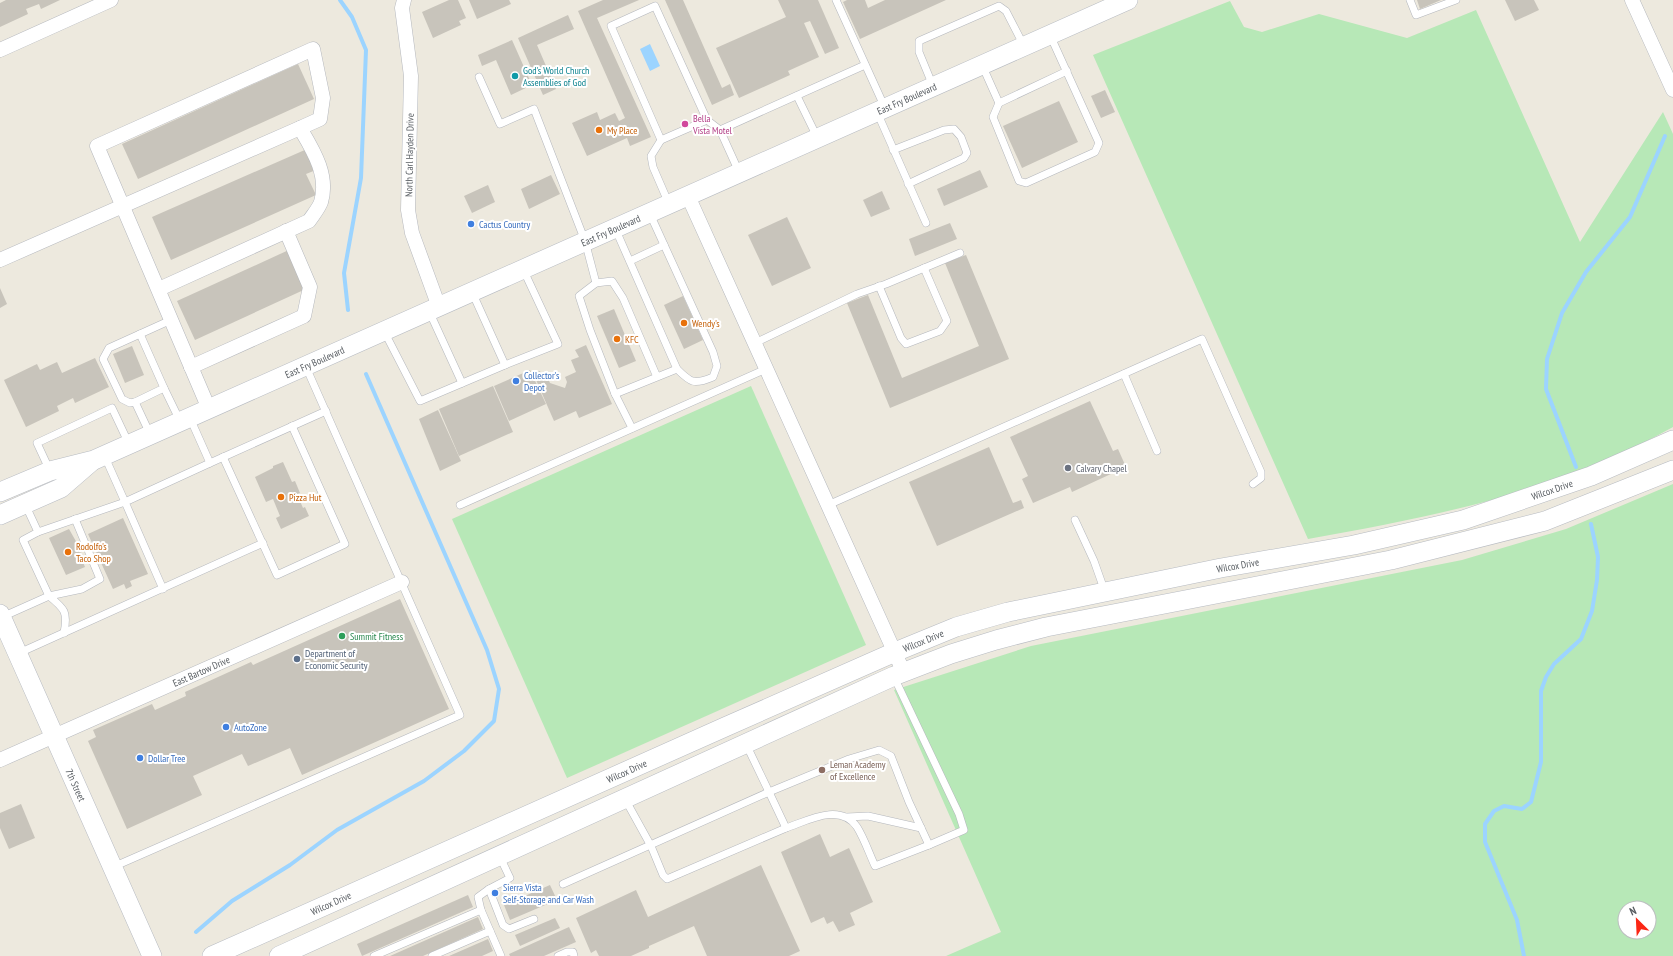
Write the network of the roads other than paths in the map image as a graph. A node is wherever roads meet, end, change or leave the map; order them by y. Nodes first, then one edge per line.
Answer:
1 (110, 0) edge
2 (404, 0) edge
3 (836, 0) edge
4 (1128, 0) edge
5 (1410, 0) edge
6 (1456, 0) edge
7 (1632, 0) edge
8 (997, 3) edge
9 (1050, 35) junction
10 (1024, 46) junction
11 (0, 50) edge
12 (866, 65) junction
13 (982, 65) junction
14 (1066, 71) junction
15 (479, 77) dead end
16 (934, 86) junction
17 (1673, 90) edge
18 (797, 96) junction
19 (999, 103) junction
20 (881, 110) junction
21 (706, 120) junction
22 (300, 128) junction
23 (720, 130) junction
24 (818, 138) junction
25 (661, 140) junction
26 (893, 150) junction
27 (739, 173) junction
28 (908, 184) junction
29 (688, 196) junction
30 (669, 204) junction
31 (122, 206) junction
32 (650, 213) junction
33 (926, 223) dead end
34 (615, 228) junction
35 (286, 232) junction
36 (585, 241) junction
37 (664, 245) junction
38 (960, 253) dead end
39 (0, 260) edge
40 (630, 261) junction
41 (924, 268) junction
42 (523, 269) junction
43 (596, 283) junction
44 (880, 286) junction
45 (158, 290) junction
46 (472, 292) junction
47 (434, 309) junction
48 (171, 320) junction
49 (384, 331) junction
50 (140, 334) junction
51 (755, 342) junction
52 (505, 365) junction
53 (305, 366) junction
54 (191, 367) junction
55 (677, 369) junction
56 (766, 369) junction
57 (1124, 374) junction
58 (657, 378) junction
59 (707, 380) junction
60 (462, 383) junction
61 (164, 388) junction
62 (712, 393) junction
63 (616, 394) junction
64 (135, 402) junction
65 (209, 409) junction
66 (326, 411) junction
67 (185, 419) junction
68 (292, 426) junction
69 (632, 428) junction
70 (150, 435) junction
71 (1673, 440) edge
72 (129, 444) junction
73 (1157, 450) dead end
74 (223, 457) junction
75 (99, 458) junction
76 (210, 463) junction
77 (1673, 470) edge
78 (50, 471) junction
79 (1253, 484) dead end
80 (0, 492) edge
81 (125, 502) junction
82 (25, 503) junction
83 (460, 505) dead end
84 (828, 505) junction
85 (0, 514) edge
86 (75, 519) junction
87 (1075, 520) dead end
88 (38, 532) junction
89 (263, 543) junction
90 (402, 582) junction
91 (163, 589) junction
92 (1105, 592) junction
93 (49, 596) junction
94 (2, 622) edge
95 (64, 633) junction
96 (895, 652) junction
97 (18, 653) junction
98 (899, 674) junction
99 (54, 736) junction
100 (746, 744) junction
101 (0, 760) edge
102 (769, 792) junction
103 (625, 799) junction
104 (847, 817) junction
105 (786, 828) junction
106 (921, 828) junction
107 (929, 845) junction
108 (651, 846) junction
109 (500, 856) junction
110 (113, 867) junction
111 (563, 884) dead end
112 (489, 889) junction
113 (481, 910) junction
114 (534, 918) dead end
115 (490, 931) junction
116 (500, 954) edge
117 (286, 955) edge
118 (152, 956) edge
119 (212, 956) edge
120 (374, 956) edge
121 (432, 956) edge
122 (492, 956) edge
123 (558, 956) edge
124 (574, 956) edge

1 - 11 street
2 - 47 street, North Carl Hayden Drive
3 - 12 lane
4 - 9 street, East Fry Boulevard
5 - 6 lane
7 - 17 street
8 - 10 lane
8 - 16 lane
9 - 10 street, East Fry Boulevard
9 - 14 lane
10 - 13 street, East Fry Boulevard
12 - 18 lane
12 - 20 lane
13 - 16 street, East Fry Boulevard
13 - 19 lane
14 - 19 lane
14 - 19 lane
15 - 36 lane
16 - 20 street, East Fry Boulevard
18 - 23 lane
18 - 24 lane
20 - 24 street, East Fry Boulevard
20 - 26 lane
21 - 23 lane
21 - 25 lane
21 - 25 lane
22 - 31 street
22 - 31 street
22 - 35 street
23 - 27 lane
24 - 27 street, East Fry Boulevard
25 - 30 lane
26 - 28 lane
26 - 28 lane
27 - 29 street, East Fry Boulevard
28 - 33 lane
29 - 30 street, East Fry Boulevard
29 - 51 street
30 - 32 street, East Fry Boulevard
31 - 39 street
31 - 45 street
32 - 34 street, East Fry Boulevard
32 - 37 lane
34 - 36 street, East Fry Boulevard
34 - 40 lane
35 - 45 street
35 - 54 street
36 - 42 street, East Fry Boulevard
36 - 43 lane
37 - 40 lane
37 - 59 lane
38 - 41 lane
40 - 55 lane
41 - 44 lane
41 - 44 lane
42 - 46 street, East Fry Boulevard
42 - 52 lane
43 - 58 lane
43 - 63 lane
44 - 51 lane
45 - 48 street
46 - 47 street, East Fry Boulevard
46 - 52 lane
47 - 49 street, East Fry Boulevard
47 - 60 lane
48 - 50 lane
48 - 54 street
49 - 53 street, East Fry Boulevard
49 - 60 lane
50 - 61 lane
50 - 64 lane
51 - 56 street
52 - 60 lane
53 - 65 street, East Fry Boulevard
53 - 66 lane
54 - 65 street
55 - 58 lane
55 - 59 lane
56 - 62 lane
56 - 84 street
57 - 73 lane
57 - 79 lane
57 - 84 lane
58 - 63 lane
59 - 62 lane
61 - 64 lane
61 - 67 lane
62 - 69 lane
63 - 69 lane
64 - 70 lane
65 - 67 street, East Fry Boulevard
66 - 68 lane
66 - 90 lane
67 - 70 street, East Fry Boulevard
67 - 76 lane
68 - 74 lane
68 - 89 lane
69 - 83 lane
70 - 72 street, East Fry Boulevard
71 - 92 street, Wilcox Drive
72 - 75 street, East Fry Boulevard
72 - 78 lane
74 - 76 lane
74 - 89 lane
75 - 78 street, East Fry Boulevard
75 - 81 lane
75 - 82 street, East Fry Boulevard
76 - 81 lane
77 - 98 street
78 - 80 street, East Fry Boulevard
81 - 86 lane
81 - 91 lane
82 - 85 street, East Fry Boulevard
82 - 88 lane
84 - 96 street
86 - 88 lane
86 - 93 lane
87 - 92 lane
88 - 93 lane
89 - 91 lane
90 - 99 street, East Bartow Drive
90 - 110 lane
91 - 95 lane
92 - 96 street, Wilcox Drive
93 - 94 lane
93 - 95 lane
94 - 97 street, 7th Street
95 - 97 lane
96 - 98 street
96 - 119 street, Wilcox Drive
97 - 99 street, 7th Street
98 - 100 street
98 - 107 lane
99 - 101 street, East Bartow Drive
99 - 110 street, 7th Street
100 - 102 lane
100 - 103 street
102 - 105 lane
102 - 106 lane
102 - 108 lane
103 - 108 lane
103 - 109 street
104 - 105 lane
104 - 106 lane
104 - 107 lane
105 - 108 lane
106 - 107 lane
108 - 111 lane
109 - 112 lane
109 - 117 street
110 - 118 street, 7th Street
112 - 113 lane
112 - 114 lane
113 - 115 lane
113 - 120 lane
115 - 116 lane
115 - 121 lane
116 - 122 lane
123 - 124 lane

